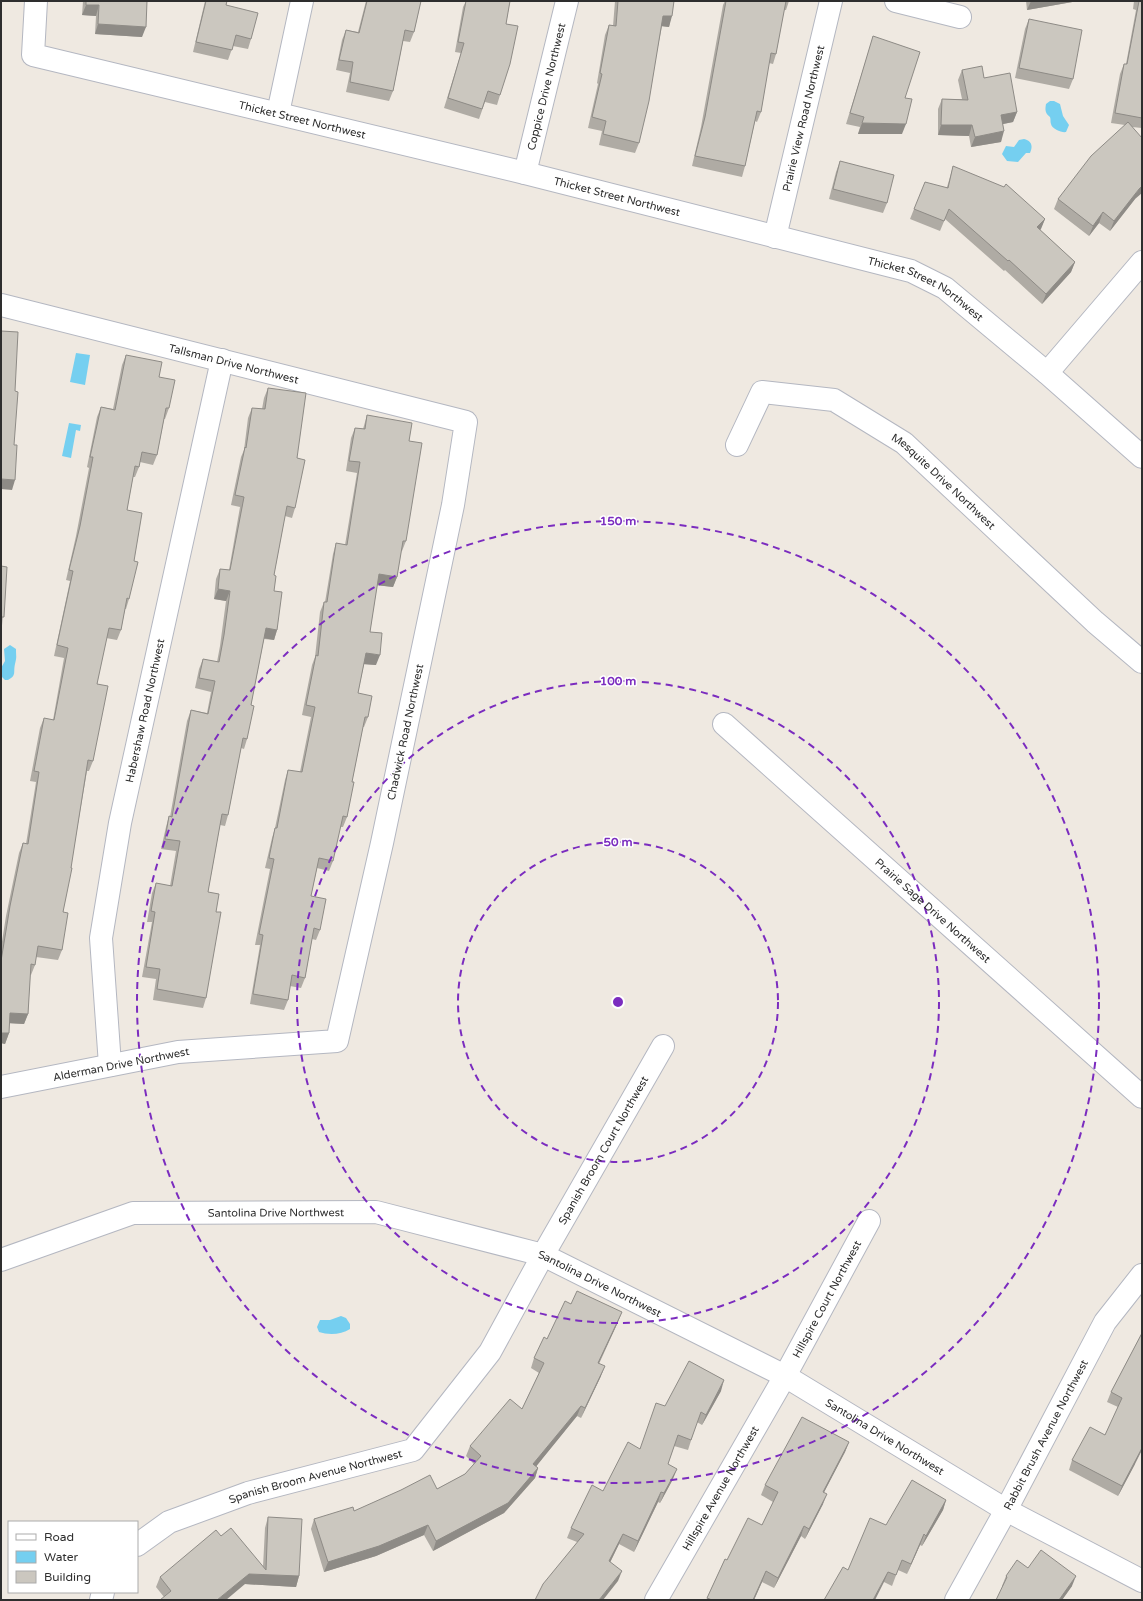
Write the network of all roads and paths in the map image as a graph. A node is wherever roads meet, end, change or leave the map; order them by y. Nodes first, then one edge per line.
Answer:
1 (36, 1) edge
2 (302, 1) edge
3 (567, 1) edge
4 (831, 1) edge
5 (896, 1) edge
6 (960, 17) dead end
7 (278, 113) junction
8 (525, 172) junction
9 (775, 237) junction
10 (1142, 262) edge
11 (1, 305) edge
12 (222, 360) junction
13 (1047, 373) junction
14 (466, 422) joint
15 (737, 445) dead end
16 (1142, 457) edge
17 (1142, 662) edge
18 (724, 724) dead end
19 (337, 1040) joint
20 (663, 1046) dead end
21 (110, 1065) junction
22 (1, 1087) edge
23 (1142, 1097) edge
24 (869, 1221) dead end
25 (543, 1255) junction
26 (1, 1260) edge
27 (1142, 1275) edge
28 (785, 1376) junction
29 (1006, 1510) junction
30 (138, 1543) edge
31 (1142, 1581) edge
32 (656, 1600) edge
33 (956, 1600) edge

1 - 7 street, Thicket Street Northwest
2 - 7 street
3 - 8 street, Coppice Drive Northwest
4 - 9 street, Prairie View Road Northwest
5 - 6 street
7 - 8 street, Thicket Street Northwest
8 - 9 street, Thicket Street Northwest
9 - 13 street, Thicket Street Northwest
10 - 13 street
11 - 12 street, Tallsman Drive Northwest
12 - 14 street, Tallsman Drive Northwest
12 - 21 street, Habershaw Road Northwest
13 - 16 street, Thicket Street Northwest
14 - 19 street, Chadwick Road Northwest
15 - 17 street, Mesquite Drive Northwest
18 - 23 street, Prairie Sage Drive Northwest
19 - 21 street, Alderman Drive Northwest
20 - 25 street, Spanish Broom Court Northwest
21 - 22 street, Alderman Drive Northwest
24 - 28 street, Hillspire Court Northwest
25 - 26 street, Santolina Drive Northwest
25 - 28 street, Santolina Drive Northwest
25 - 30 street, Spanish Broom Avenue Northwest
27 - 29 street, Rabbit Brush Avenue Northwest
28 - 29 street, Santolina Drive Northwest
28 - 32 street, Hillspire Avenue Northwest
29 - 31 street, Santolina Drive Northwest
29 - 33 street, Rabbit Brush Avenue Northwest

